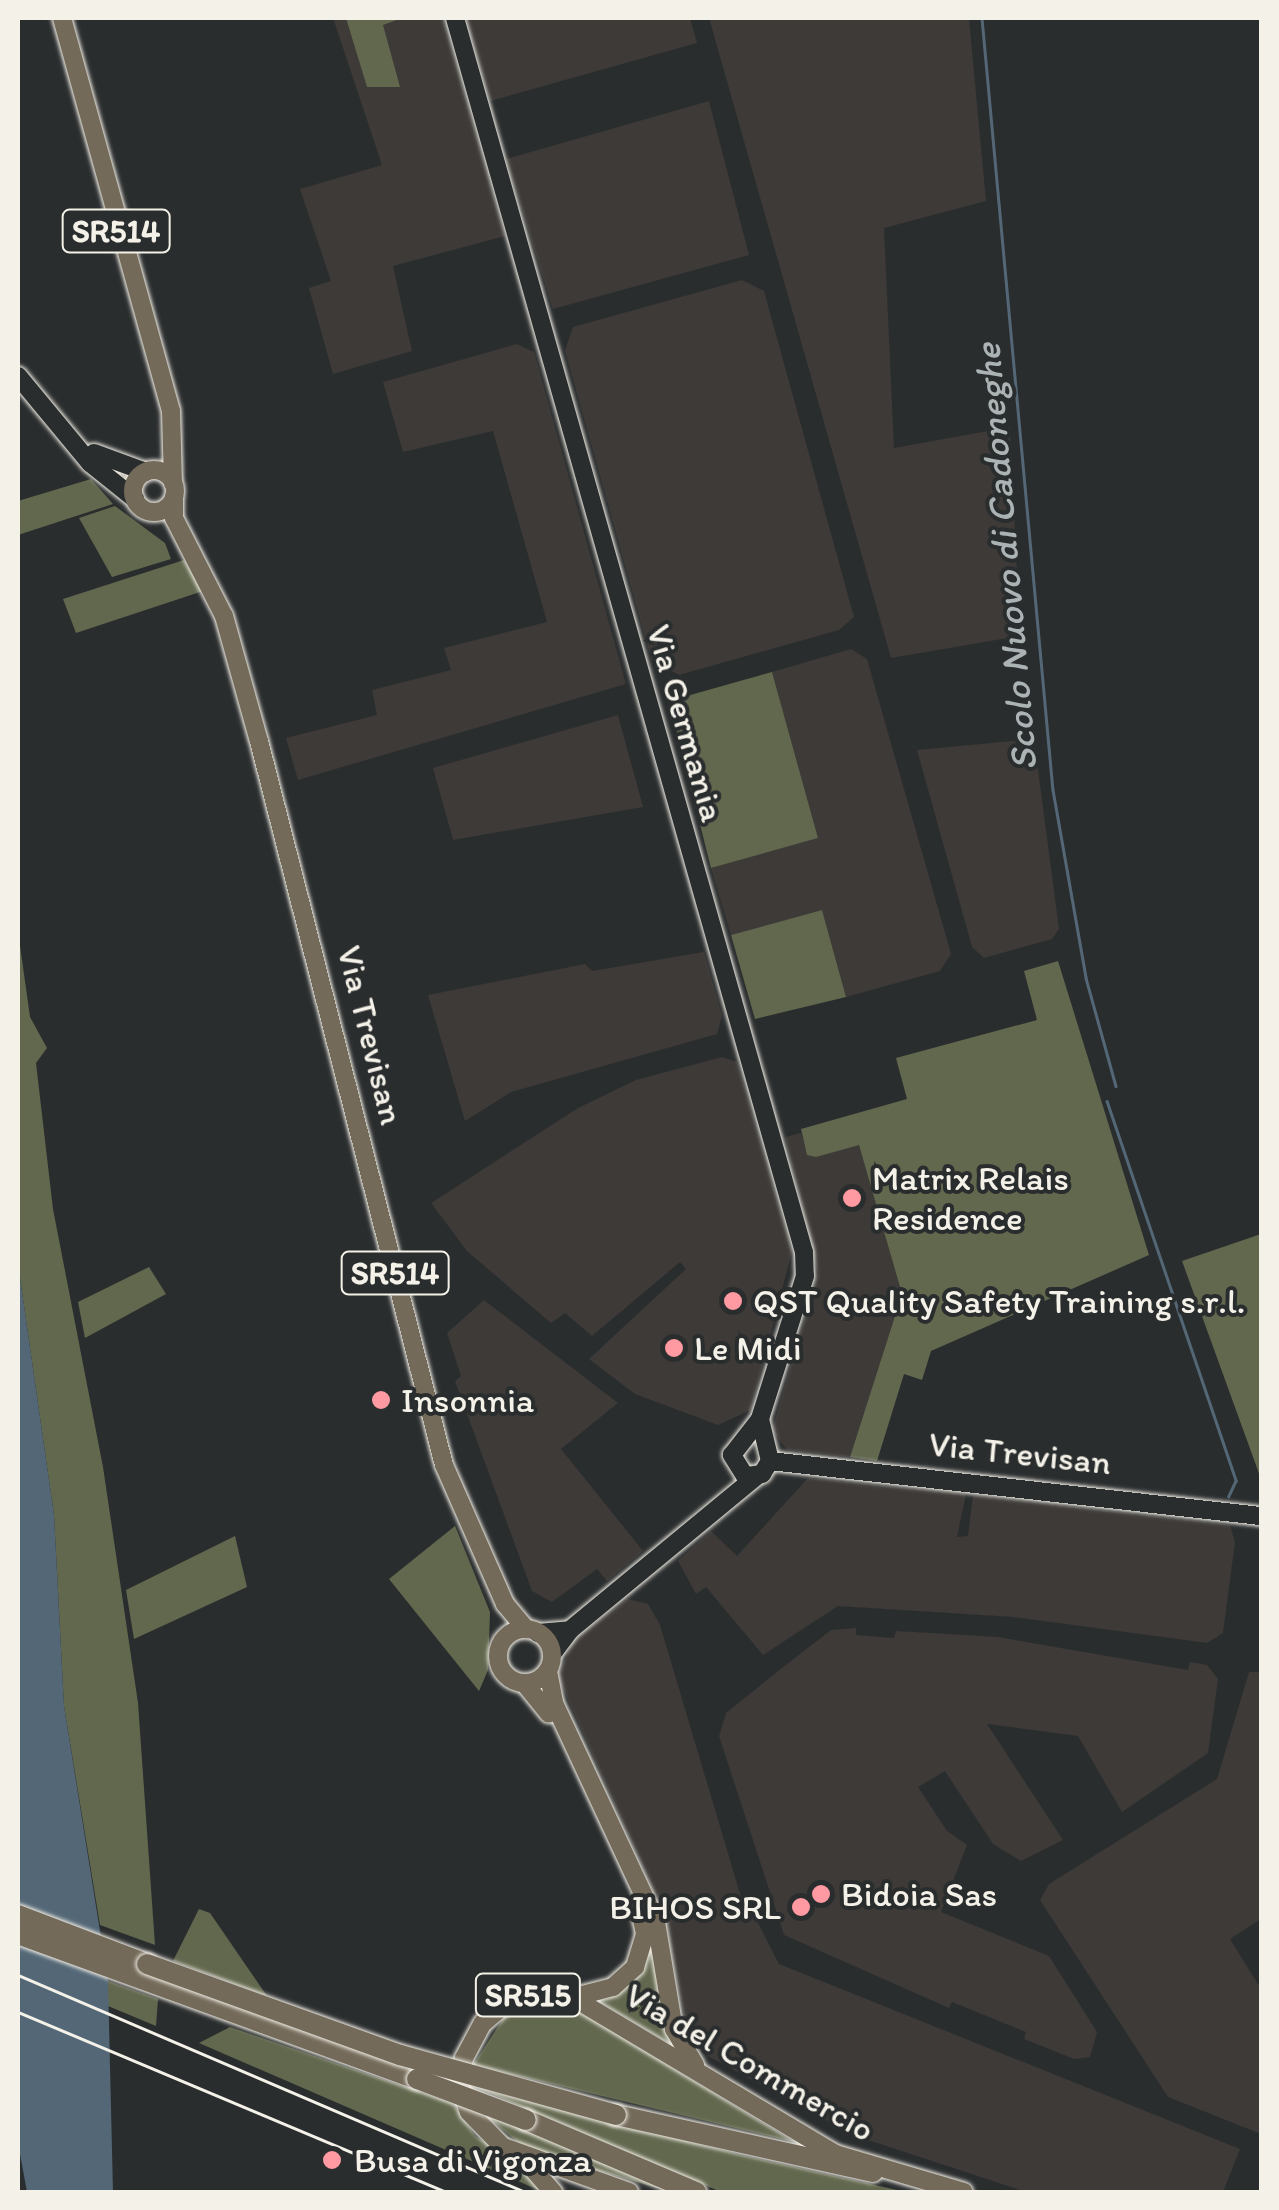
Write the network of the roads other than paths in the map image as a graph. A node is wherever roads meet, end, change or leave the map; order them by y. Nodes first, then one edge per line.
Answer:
1 (62, 18) edge
2 (454, 18) edge
3 (18, 376) edge
4 (162, 391) junction
5 (67, 430) junction
6 (149, 471) junction
7 (174, 490) junction
8 (139, 505) junction
9 (193, 559) junction
10 (760, 1418) junction
11 (742, 1440) junction
12 (768, 1453) junction
13 (736, 1470) junction
14 (757, 1476) junction
15 (732, 1495) junction
16 (1262, 1516) edge
17 (470, 1532) junction
18 (570, 1630) junction
19 (532, 1631) junction
20 (502, 1642) junction
21 (550, 1662) junction
22 (524, 1684) junction
23 (18, 1915) edge
24 (26, 1937) edge
25 (570, 1998) junction
26 (705, 2076) junction
27 (503, 2147) junction
28 (873, 2172) junction
29 (552, 2192) edge
30 (600, 2192) edge
31 (619, 2192) edge
32 (629, 2192) edge
33 (696, 2192) edge
34 (964, 2192) edge

1 - 4 main road, SR514
2 - 10 street, Via Germania
3 - 5 street, Via Trevisan
4 - 6 main road, SR514
4 - 7 main road, SR514
5 - 6 street, Via Trevisan
5 - 8 street, Via Trevisan
6 - 7 main road
6 - 8 main road, SR514
7 - 8 main road
7 - 9 main road, Via Trevisan / SR514
8 - 9 main road, Via Trevisan / SR514
9 - 17 main road, Via Trevisan / SR514
10 - 11 street
10 - 12 street, Via Germania
11 - 12 street, Via Trevisan
11 - 13 street
12 - 14 street
12 - 16 street, Via Trevisan
13 - 14 street
13 - 15 street
14 - 15 street
15 - 18 street
17 - 19 main road, Via Trevisan / SR514
17 - 20 main road, Via Trevisan / SR514
18 - 19 street
18 - 21 street
19 - 20 main road
19 - 21 main road, SR514
20 - 22 main road, SR514
21 - 22 main road
21 - 26 main road, SR514
22 - 25 main road, SR514
23 - 28 highway, Via del Commercio, bridge
24 - 33 highway, bridge
25 - 26 main road, Via del Commercio / SR515
25 - 27 main road, Via del Commercio / SR515
26 - 28 main road, Via del Commercio / SR515
27 - 29 main road, SR515
27 - 32 main road
28 - 34 main road, Via del Commercio / SR515
30 - 31 main road

